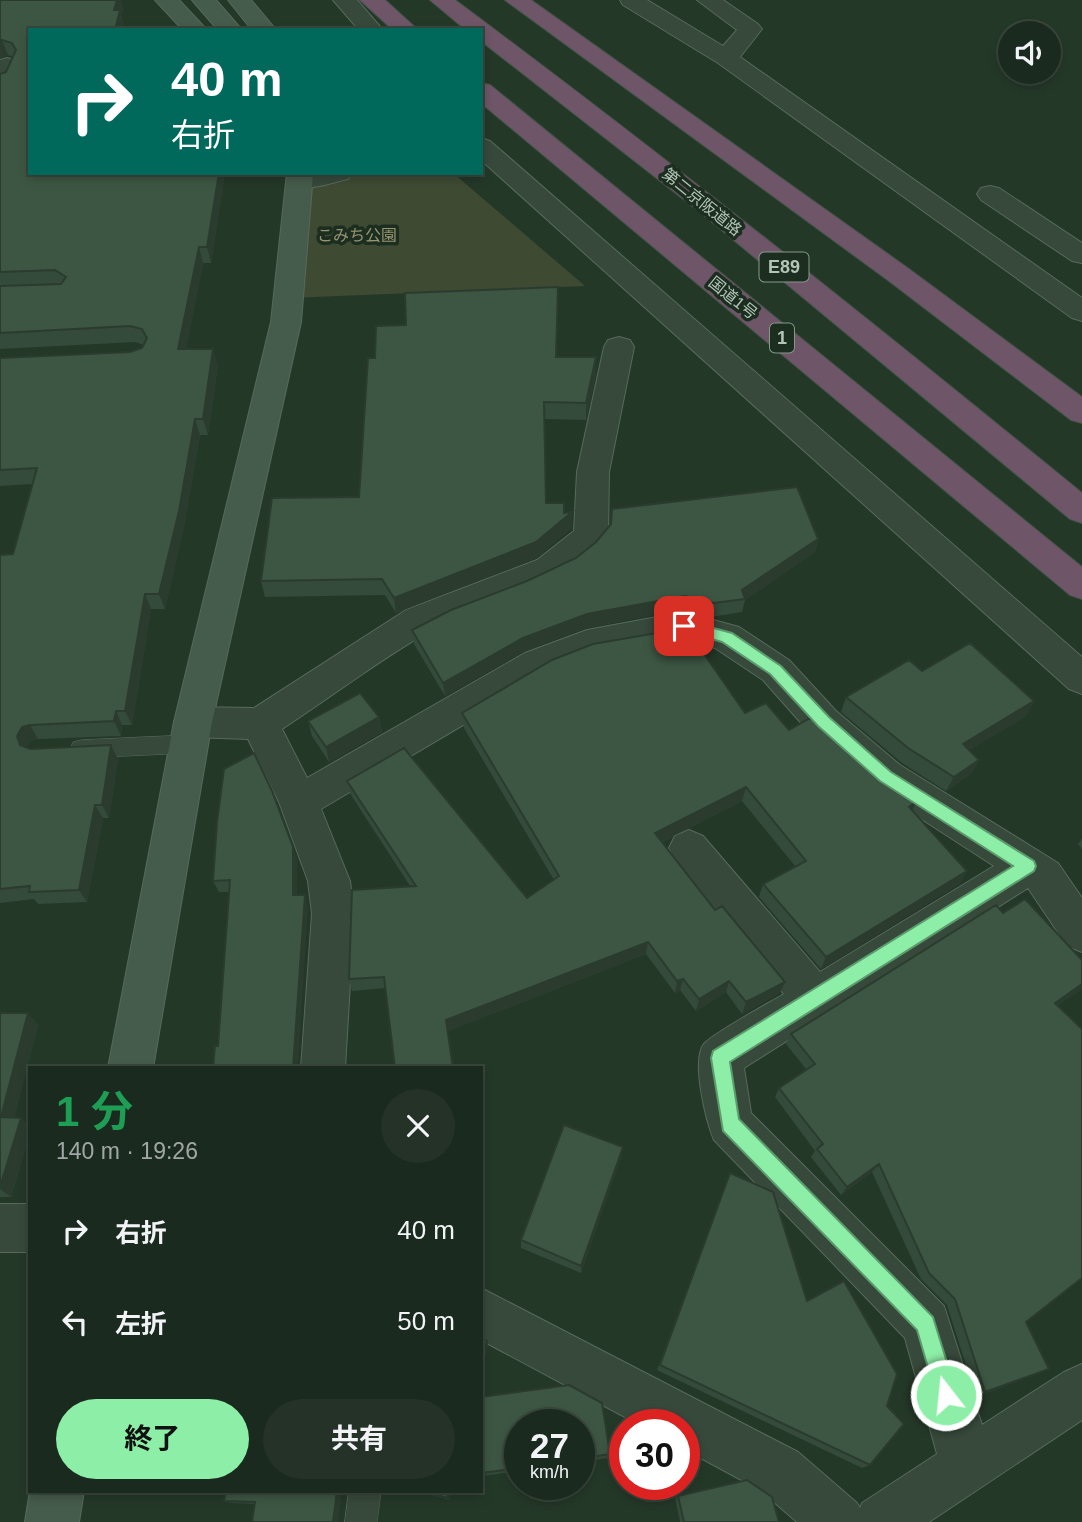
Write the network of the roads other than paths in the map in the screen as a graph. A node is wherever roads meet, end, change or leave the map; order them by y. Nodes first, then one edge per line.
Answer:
1 (166, 0) edge
2 (203, 0) edge
3 (239, 0) edge
4 (344, 0) edge
5 (371, 0) edge
6 (441, 0) edge
7 (516, 0) edge
8 (631, 0) edge
9 (708, 0) edge
10 (594, 25) dead end
11 (194, 28) edge
12 (230, 28) edge
13 (263, 28) edge
14 (370, 28) edge
15 (405, 28) edge
16 (478, 28) edge
17 (483, 31) edge
18 (726, 58) junction
19 (483, 92) edge
20 (483, 148) edge
21 (320, 175) edge
22 (301, 177) edge
23 (990, 194) dead end
24 (1082, 256) edge
25 (1082, 312) edge
26 (619, 347) dead end
27 (1082, 393) edge
28 (1082, 413) edge
29 (1082, 511) edge
30 (1082, 586) edge
31 (1082, 679) edge
32 (260, 724) junction
33 (191, 733) junction
34 (53, 750) edge
35 (299, 802) junction
36 (689, 848) dead end
37 (1028, 866) junction
38 (1082, 933) edge
39 (814, 999) junction
40 (130, 1066) edge
41 (323, 1066) edge
42 (0, 1228) edge
43 (28, 1228) edge
44 (483, 1314) edge
45 (1082, 1390) edge
46 (967, 1465) junction
47 (57, 1493) edge
48 (365, 1493) edge
49 (52, 1522) edge
50 (361, 1522) edge
51 (838, 1522) edge
52 (881, 1522) edge

1 - 11 street
2 - 12 street
3 - 13 street
4 - 14 street
5 - 15 highway
6 - 16 highway, 第二京阪道路 / E89
7 - 28 highway
8 - 18 street
9 - 18 street
10 - 27 highway
17 - 29 highway, 第二京阪道路 / E89
18 - 25 street
19 - 30 highway, 国道1号 / 1
20 - 31 street
21 - 22 street
22 - 33 street
23 - 24 street
26 - 32 street
32 - 33 street
32 - 35 street
33 - 34 lane
33 - 40 street
35 - 37 street
35 - 41 street
36 - 39 street
37 - 38 street
37 - 39 street
39 - 46 street
42 - 43 street
44 - 51 street
45 - 46 street
46 - 52 street
47 - 49 street
48 - 50 lane

